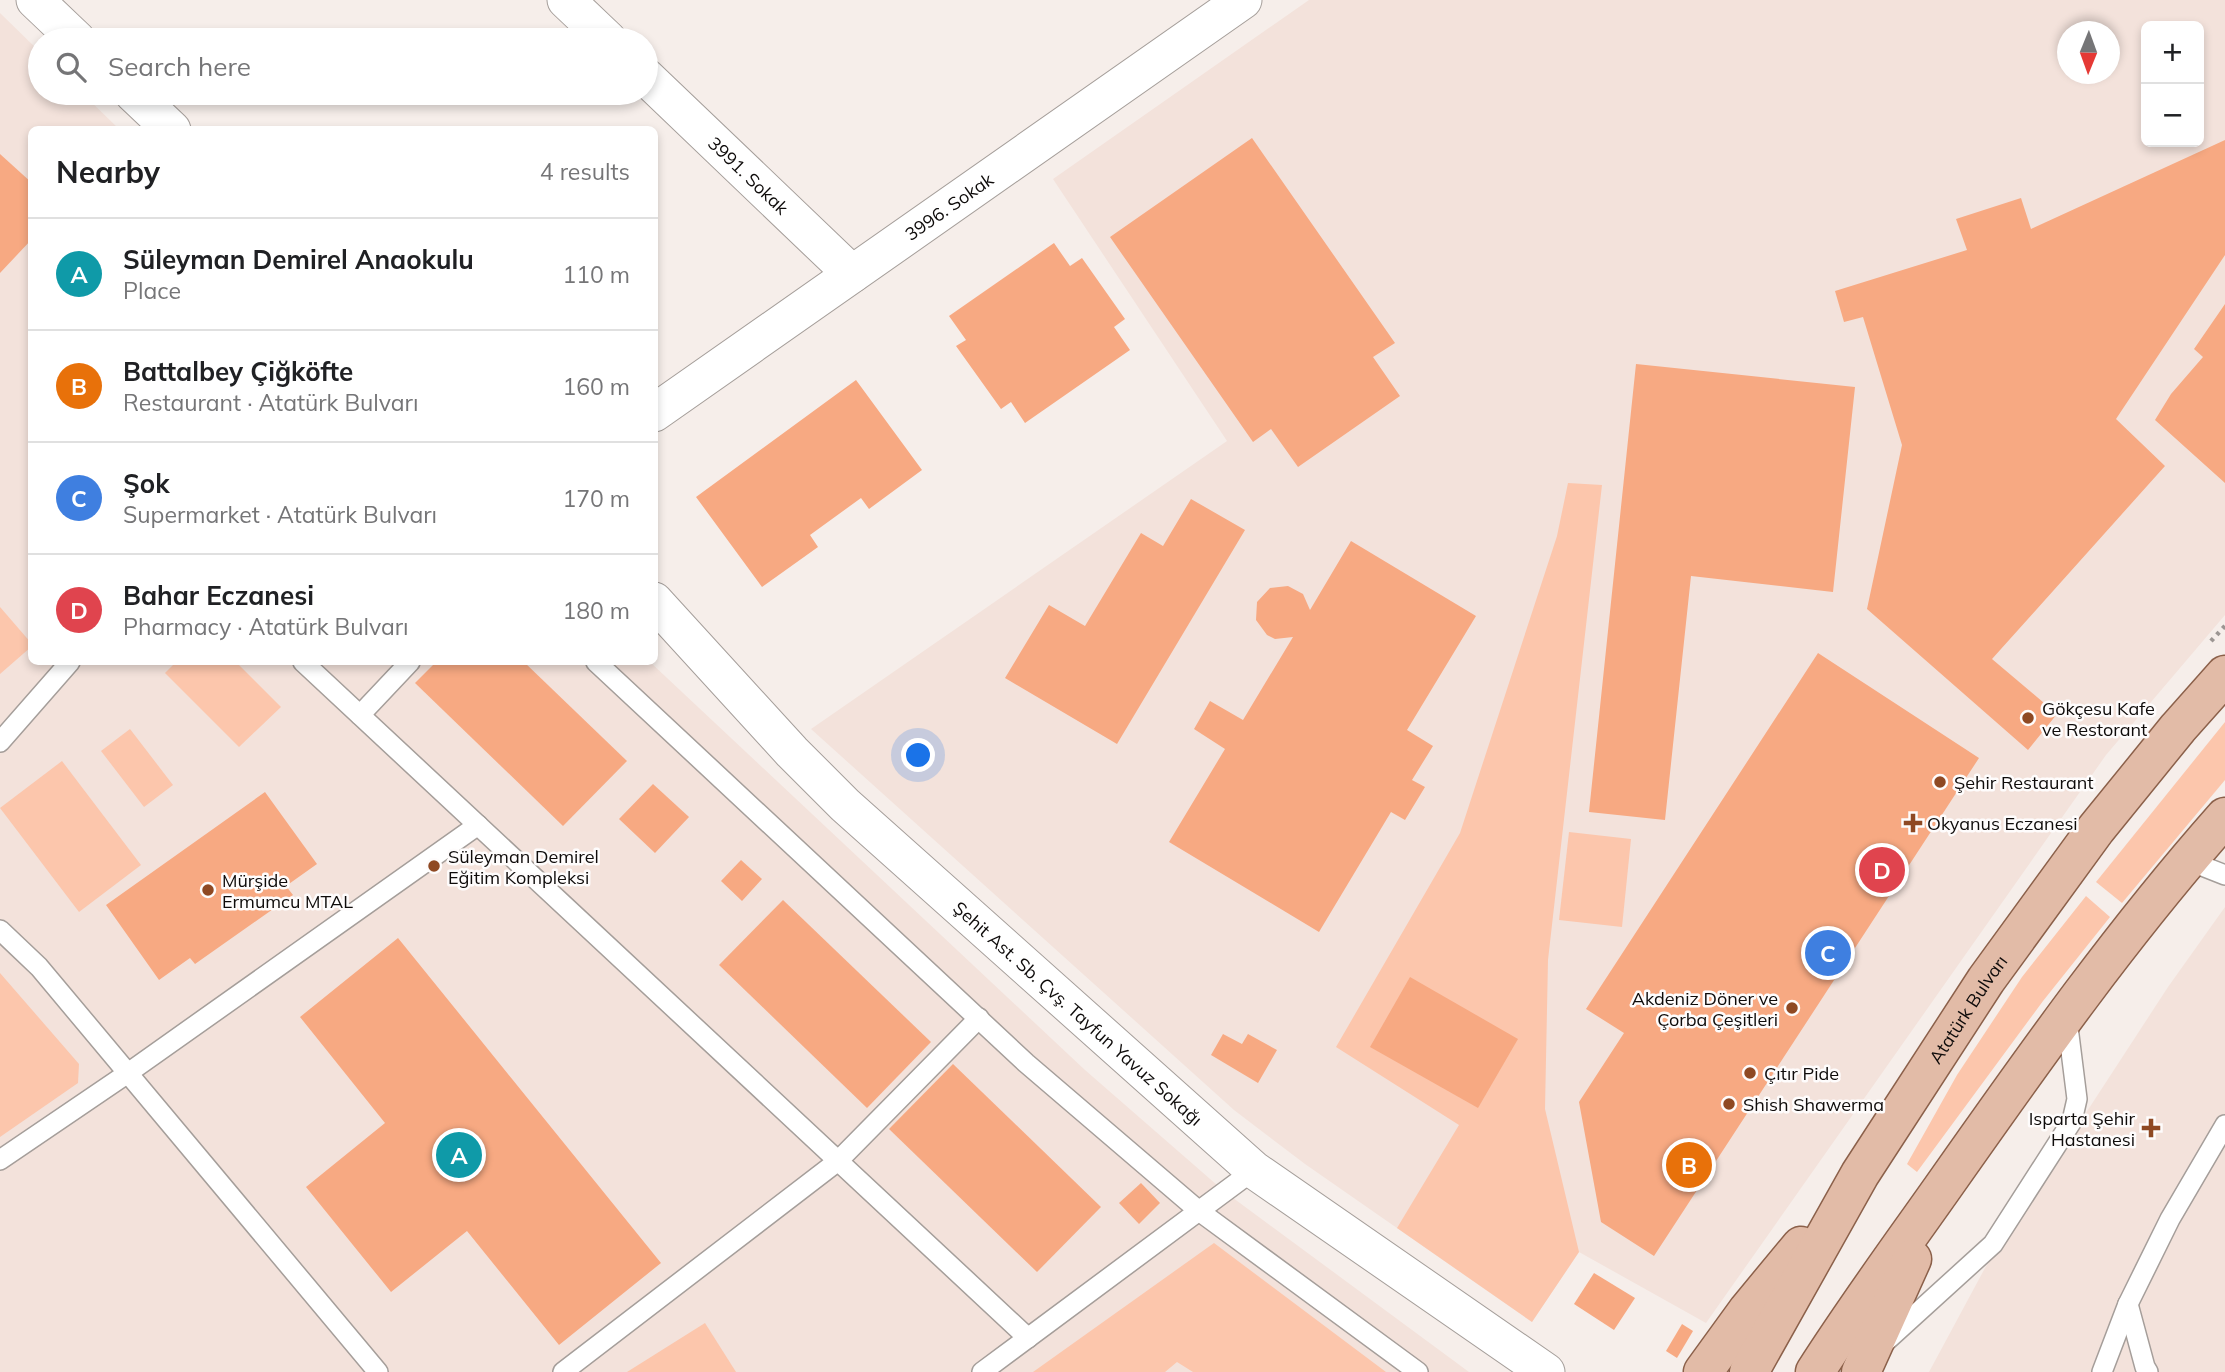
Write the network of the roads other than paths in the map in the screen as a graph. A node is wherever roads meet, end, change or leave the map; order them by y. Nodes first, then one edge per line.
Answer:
1 (35, 0) edge
2 (1243, 0) edge
3 (574, 3) edge
4 (65, 28) edge
5 (597, 28) edge
6 (658, 88) edge
7 (146, 105) edge
8 (168, 126) edge
9 (852, 274) junction
10 (658, 410) edge
11 (658, 605) edge
12 (67, 665) edge
13 (306, 665) edge
14 (407, 665) edge
15 (599, 665) edge
16 (2225, 675) edge
17 (360, 715) junction
18 (0, 741) edge
19 (2225, 817) edge
20 (478, 825) junction
21 (2187, 860) junction
22 (2225, 875) edge
23 (0, 930) edge
24 (2066, 1013) junction
25 (979, 1018) junction
26 (128, 1073) junction
27 (2225, 1125) edge
28 (0, 1160) edge
29 (838, 1161) junction
30 (1254, 1170) junction
31 (1860, 1174) junction
32 (1949, 1178) junction
33 (1199, 1211) junction
34 (2128, 1304) junction
35 (1028, 1338) junction
36 (1864, 1365) edge
37 (378, 1372) edge
38 (564, 1372) edge
39 (982, 1372) edge
40 (1418, 1372) edge
41 (1546, 1372) edge
42 (1703, 1372) edge
43 (1749, 1372) edge
44 (1815, 1372) edge
45 (2102, 1372) edge
46 (2148, 1372) edge

1 - 4 street
2 - 9 street, 3996. Sokak
3 - 5 street
6 - 9 street, 3991. Sokak
7 - 8 street
9 - 10 street, 3996. Sokak
11 - 30 street, Şehit Ast. Sb. Çvş. Tayfun Yavuz Sokağı
12 - 18 lane
13 - 17 lane
14 - 17 lane
15 - 25 lane
16 - 31 main road, Atatürk Bulvarı
17 - 20 lane
19 - 21 main road
20 - 26 lane
20 - 29 lane
21 - 22 lane
21 - 24 main road
23 - 26 lane
24 - 32 main road
24 - 36 lane
25 - 29 lane
25 - 33 lane
26 - 28 lane
26 - 37 lane
27 - 34 lane
29 - 35 lane
29 - 38 lane
30 - 33 lane
30 - 41 street, Şehit Ast. Sb. Çvş. Tayfun Yavuz Sokağı
31 - 42 main road
31 - 43 main road, Atatürk Bulvarı
32 - 36 main road
32 - 44 main road
33 - 35 lane
33 - 40 lane
34 - 45 lane
34 - 46 lane
35 - 39 lane

